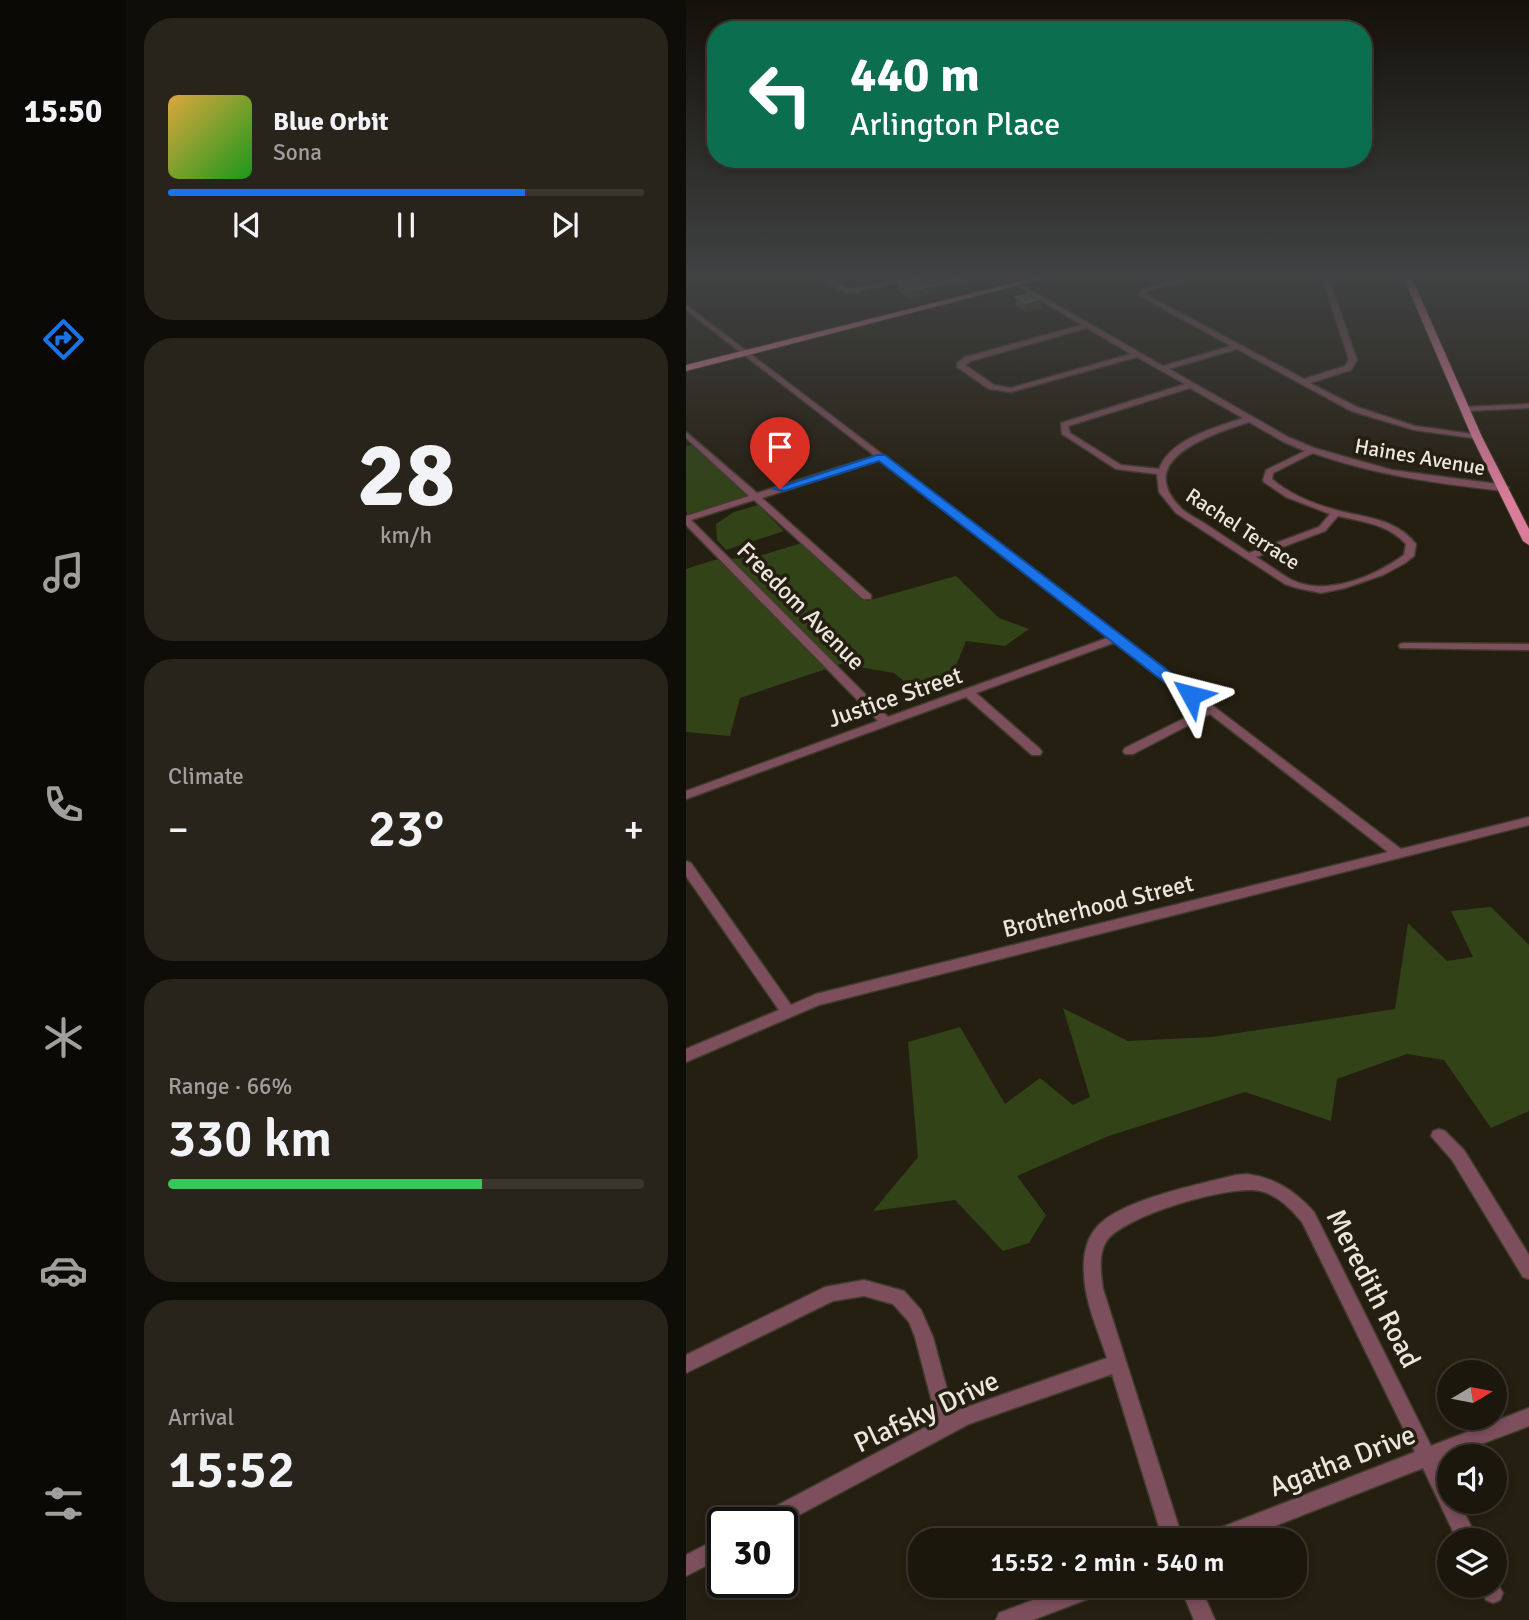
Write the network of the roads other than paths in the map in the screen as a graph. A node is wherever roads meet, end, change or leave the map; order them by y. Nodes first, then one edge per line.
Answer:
1 (742, 350) edge
2 (759, 350) edge
3 (1001, 350) edge
4 (1130, 350) edge
5 (1227, 350) edge
6 (1241, 350) edge
7 (1348, 350) edge
8 (1438, 350) edge
9 (746, 353) junction
10 (1138, 354) junction
11 (686, 368) edge
12 (1163, 368) junction
13 (1304, 382) junction
14 (1191, 385) junction
15 (1529, 406) edge
16 (1464, 409) junction
17 (1250, 419) junction
18 (686, 433) edge
19 (1477, 437) junction
20 (1311, 450) junction
21 (881, 457) junction
22 (1162, 472) junction
23 (1504, 488) junction
24 (755, 497) junction
25 (1336, 513) junction
26 (686, 519) edge
27 (1529, 541) edge
28 (1249, 556) junction
29 (867, 597) dead end
30 (1117, 638) junction
31 (1404, 646) dead end
32 (1529, 647) edge
33 (970, 694) junction
34 (1209, 710) junction
35 (886, 722) junction
36 (1129, 751) dead end
37 (1036, 752) dead end
38 (686, 795) edge
39 (1529, 821) edge
40 (1398, 853) junction
41 (686, 866) edge
42 (788, 1012) junction
43 (686, 1056) edge
44 (1438, 1136) dead end
45 (1529, 1271) edge
46 (686, 1364) edge
47 (1115, 1364) junction
48 (1529, 1417) edge
49 (947, 1425) junction
50 (1428, 1456) junction
51 (1437, 1475) edge
52 (794, 1507) edge
53 (1168, 1528) edge
54 (1245, 1528) edge
55 (707, 1555) edge
56 (686, 1566) edge
57 (1064, 1598) edge
58 (1195, 1598) edge
59 (1006, 1620) edge
60 (1205, 1620) edge

1 - 9 street
2 - 9 main road
3 - 10 street
4 - 10 street, Haines Avenue
5 - 12 street
6 - 13 street
7 - 13 street
8 - 16 main road
9 - 11 main road
9 - 21 street
10 - 12 street, Haines Avenue
12 - 14 street, Haines Avenue
13 - 19 street
14 - 17 street, Haines Avenue
14 - 22 street
15 - 16 street
16 - 19 main road
17 - 20 street, Haines Avenue
17 - 22 street, Rachel Terrace
18 - 24 street
19 - 23 main road
20 - 23 street, Haines Avenue
20 - 25 street, Rachel Terrace
21 - 24 street
21 - 30 street
22 - 28 street, Rachel Terrace
23 - 27 main road
24 - 26 street
24 - 29 street
25 - 28 street
25 - 28 street, Rachel Terrace
26 - 35 street, Freedom Avenue
30 - 33 street, Justice Street
30 - 34 street
31 - 32 street
33 - 35 street, Justice Street
33 - 37 street
34 - 36 street
34 - 40 street
35 - 38 street, Justice Street
39 - 40 street, Brotherhood Street
40 - 42 street, Brotherhood Street
41 - 42 street
42 - 43 street, Brotherhood Street
44 - 45 street
46 - 49 street
47 - 49 street, Plafsky Drive
47 - 50 street, Meredith Road
47 - 53 street, Meredith Road
48 - 50 street, Agatha Drive
49 - 52 street, Plafsky Drive
50 - 51 street, Meredith Road
50 - 54 street, Agatha Drive
55 - 56 street
57 - 59 street
58 - 60 street

